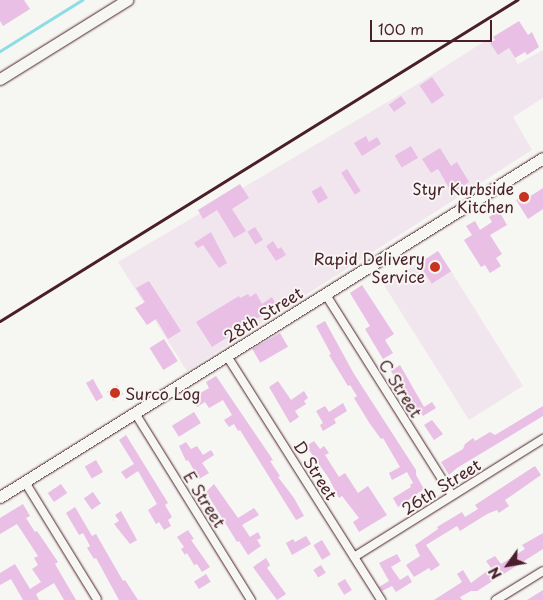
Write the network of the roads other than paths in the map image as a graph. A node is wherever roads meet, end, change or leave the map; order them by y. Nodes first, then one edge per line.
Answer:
1 (127, 0) edge
2 (0, 79) edge
3 (543, 158) edge
4 (326, 295) junction
5 (228, 356) junction
6 (135, 413) junction
7 (543, 439) edge
8 (25, 482) junction
9 (452, 495) junction
10 (0, 497) edge
11 (354, 557) junction
12 (543, 571) edge
13 (97, 599) dead end
14 (252, 600) edge
15 (381, 600) edge
16 (496, 600) edge

1 - 2 main road
3 - 4 main road, 28th Street
4 - 5 main road, 28th Street
4 - 9 street, C Street
5 - 6 main road, 28th Street
5 - 11 street, D Street
6 - 8 main road, 28th Street
6 - 14 street, E Street
7 - 9 street, 26th Street
8 - 10 main road, 28th Street
8 - 13 street
9 - 11 street, 26th Street
11 - 15 street, D Street
12 - 16 street

